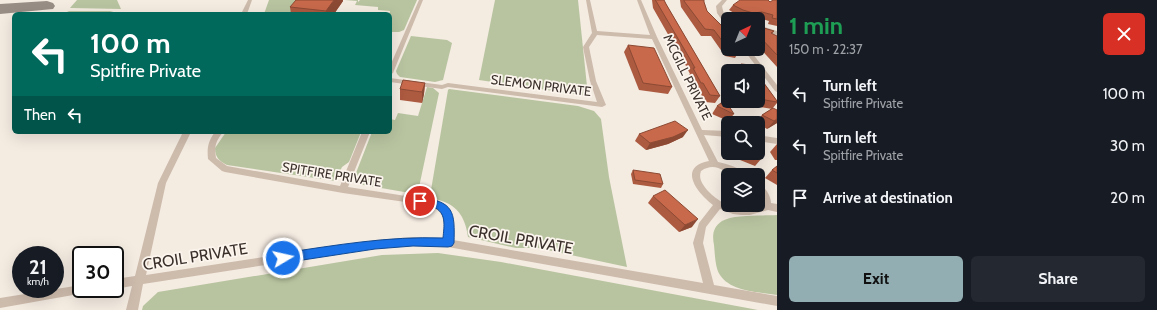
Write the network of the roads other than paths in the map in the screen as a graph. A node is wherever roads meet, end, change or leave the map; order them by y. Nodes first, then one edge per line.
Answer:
1 (250, 0) edge
2 (421, 0) edge
3 (588, 0) edge
4 (639, 0) edge
5 (724, 0) edge
6 (245, 12) edge
7 (721, 14) edge
8 (765, 29) edge
9 (595, 33) junction
10 (777, 33) edge
11 (654, 37) junction
12 (751, 56) edge
13 (392, 68) edge
14 (392, 80) edge
15 (777, 90) edge
16 (700, 132) junction
17 (186, 134) edge
18 (217, 134) edge
19 (365, 134) edge
20 (721, 134) edge
21 (765, 139) edge
22 (777, 141) edge
23 (715, 165) junction
24 (727, 168) edge
25 (343, 190) junction
26 (765, 196) edge
27 (718, 205) junction
28 (767, 206) junction
29 (777, 208) edge
30 (448, 243) junction
31 (139, 280) junction
32 (124, 282) edge
33 (710, 289) junction
34 (72, 291) edge
35 (777, 301) edge
36 (0, 303) edge
37 (132, 310) edge

1 - 6 street
2 - 13 street
3 - 9 street
4 - 11 street, MCGILL PRIVATE
5 - 7 street
8 - 10 street
9 - 11 street
9 - 14 street, SLEMON PRIVATE
11 - 16 street, MCGILL PRIVATE
12 - 15 street
16 - 20 street
16 - 23 street, MCGILL PRIVATE
17 - 31 street
18 - 25 street, SPITFIRE PRIVATE
19 - 25 street
21 - 22 street
23 - 24 street
23 - 27 street
25 - 30 street, SPITFIRE PRIVATE
26 - 28 street
27 - 28 street
27 - 33 street
28 - 29 street
30 - 31 street, CROIL PRIVATE
30 - 33 street, CROIL PRIVATE
31 - 32 street, CROIL PRIVATE
31 - 37 street
33 - 35 street, CROIL PRIVATE
34 - 36 street

